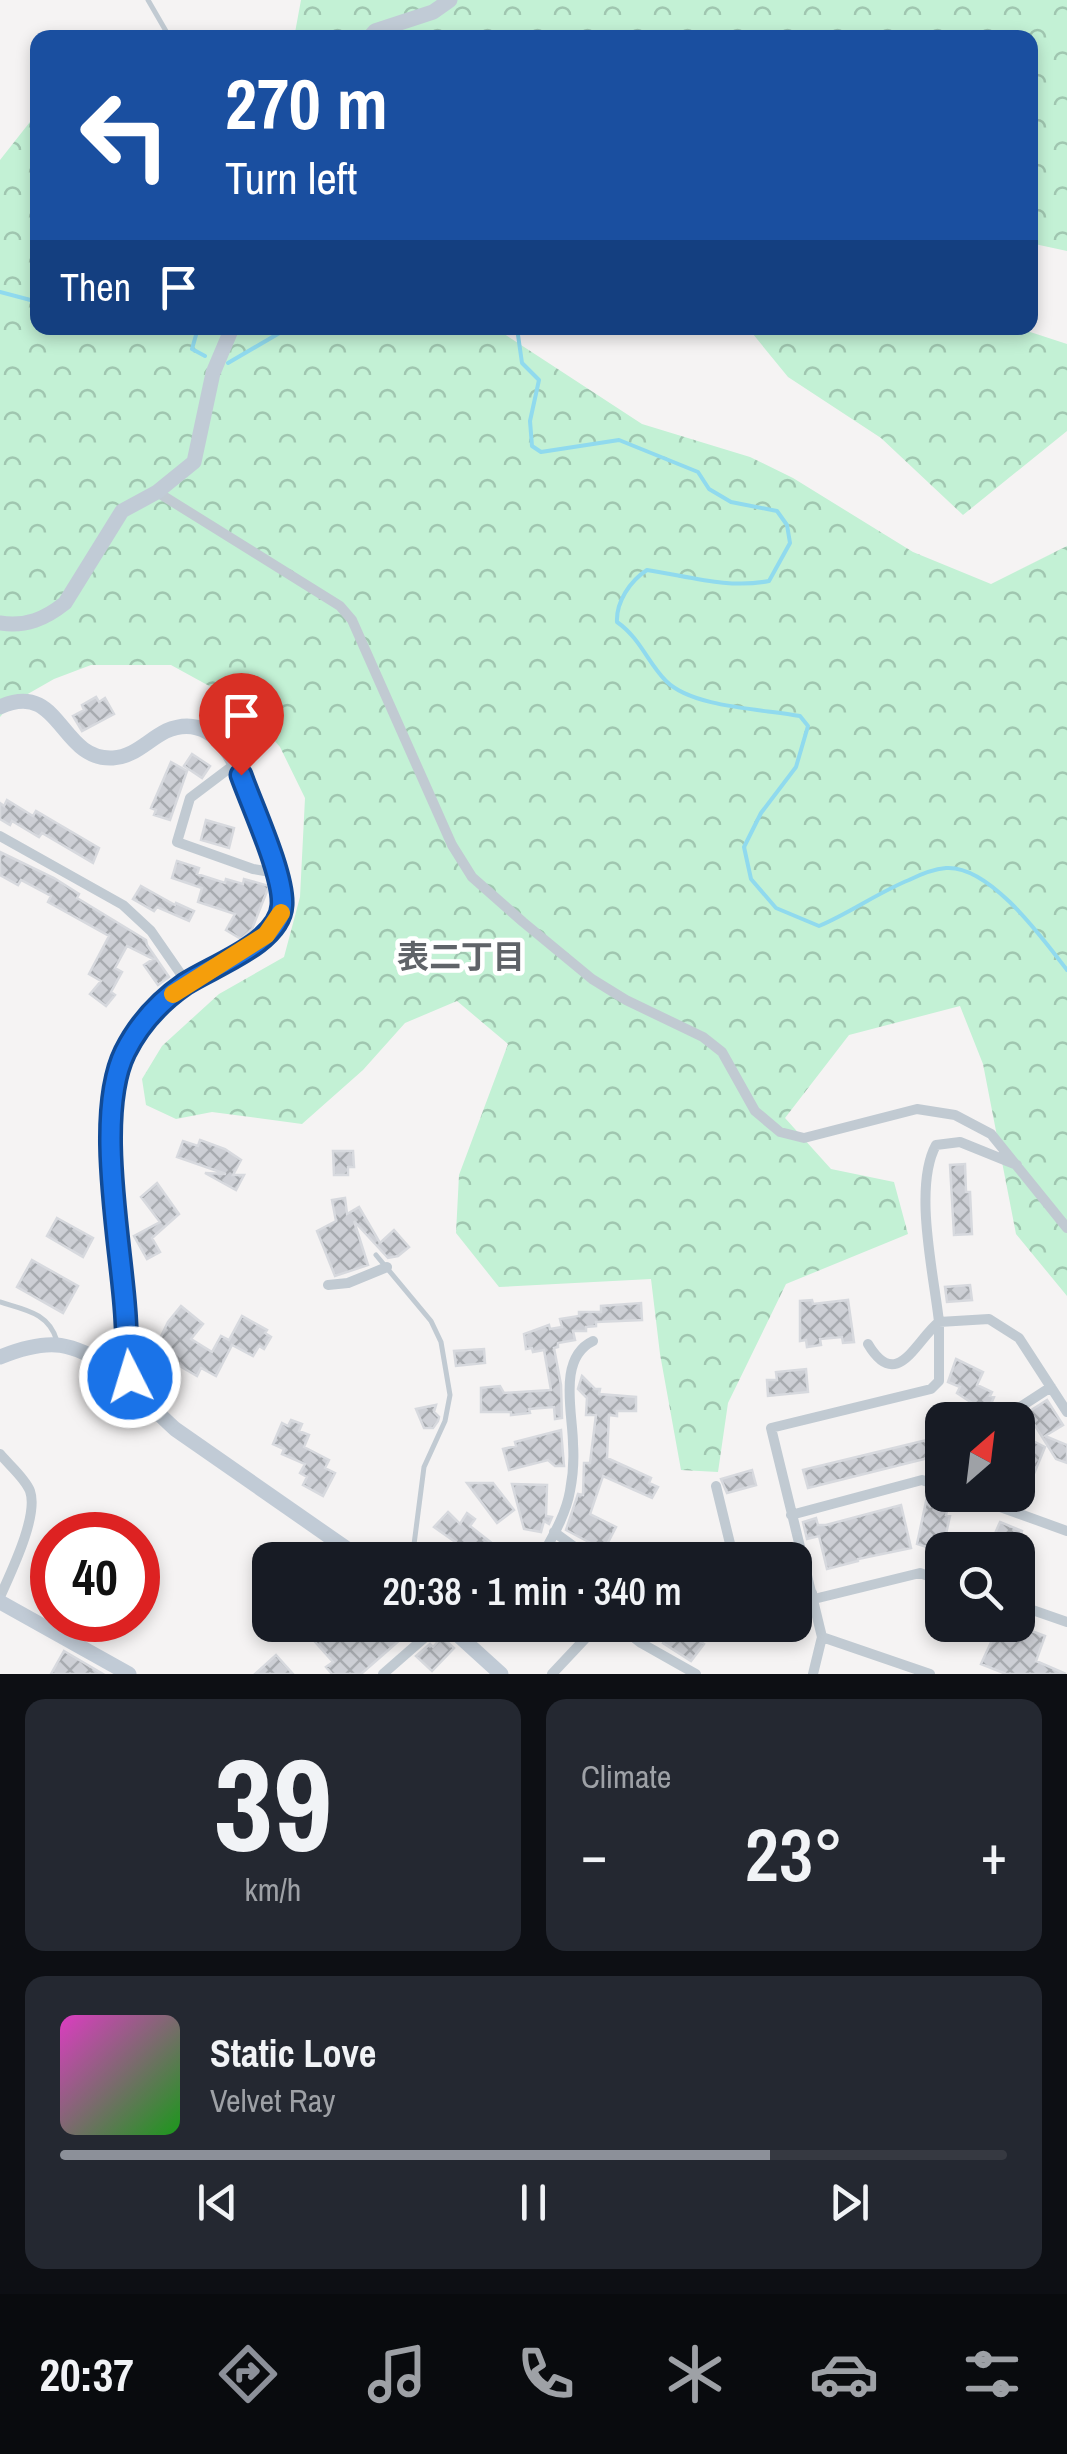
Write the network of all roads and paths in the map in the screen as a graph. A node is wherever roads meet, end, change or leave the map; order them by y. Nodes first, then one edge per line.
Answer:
1 (148, 0) edge
2 (450, 0) edge
3 (165, 30) edge
4 (377, 30) edge
5 (229, 335) edge
6 (158, 492) junction
7 (0, 623) edge
8 (0, 707) edge
9 (235, 764) junction
10 (0, 836) edge
11 (276, 873) junction
12 (187, 983) junction
13 (1018, 1165) junction
14 (1067, 1228) edge
15 (376, 1256) dead end
16 (386, 1267) junction
17 (328, 1285) dead end
18 (0, 1302) edge
19 (940, 1322) junction
20 (593, 1342) dead end
21 (58, 1344) junction
22 (868, 1344) dead end
23 (0, 1357) edge
24 (130, 1377) junction
25 (1051, 1386) junction
26 (1026, 1402) edge
27 (1067, 1412) edge
28 (0, 1454) edge
29 (925, 1481) edge
30 (716, 1486) dead end
31 (1020, 1512) edge
32 (791, 1515) junction
33 (1067, 1531) edge
34 (554, 1532) junction
35 (338, 1542) edge
36 (414, 1542) edge
37 (550, 1542) edge
38 (568, 1542) edge
39 (730, 1542) edge
40 (925, 1575) edge
41 (813, 1596) junction
42 (0, 1600) edge
43 (1035, 1611) edge
44 (1067, 1622) edge
45 (822, 1637) junction
46 (420, 1642) edge
47 (466, 1642) edge
48 (582, 1642) edge
49 (641, 1642) edge
50 (130, 1674) edge
51 (383, 1674) edge
52 (501, 1674) edge
53 (552, 1674) edge
54 (696, 1674) edge
55 (813, 1674) edge
56 (930, 1674) edge

1 - 3 lane
2 - 4 street
5 - 6 street
6 - 7 street
6 - 13 street
8 - 9 street
9 - 11 street
9 - 11 street
10 - 12 street
11 - 12 street
12 - 24 street
13 - 14 street
13 - 19 street
15 - 16 lane
16 - 17 street
16 - 36 lane
18 - 21 lane
19 - 22 street
19 - 25 street
19 - 32 street
20 - 34 street
21 - 23 street
21 - 24 street
24 - 35 street
25 - 26 street
25 - 27 street
28 - 42 street
29 - 32 street
30 - 39 street
31 - 33 street
32 - 41 street
34 - 37 street
34 - 38 street
40 - 41 street
41 - 45 street
42 - 50 street
43 - 44 street
45 - 55 street
45 - 56 street
46 - 51 street
47 - 52 street
48 - 53 street
49 - 54 street

